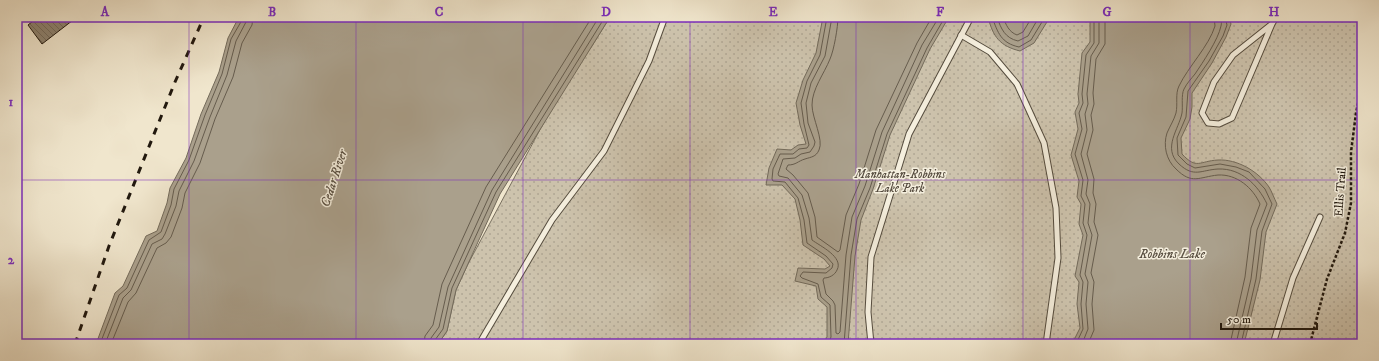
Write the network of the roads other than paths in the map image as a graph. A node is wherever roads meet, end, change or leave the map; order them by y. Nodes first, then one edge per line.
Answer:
1 (665, 17) edge
2 (971, 17) edge
3 (1276, 17) edge
4 (1272, 24) junction
5 (961, 35) junction
6 (1320, 217) dead end
7 (479, 344) edge
8 (871, 344) edge
9 (1046, 344) edge
10 (1273, 344) edge

1 - 7 lane
2 - 5 lane
3 - 4 lane
4 - 4 lane
5 - 8 lane
5 - 9 lane
6 - 10 lane

